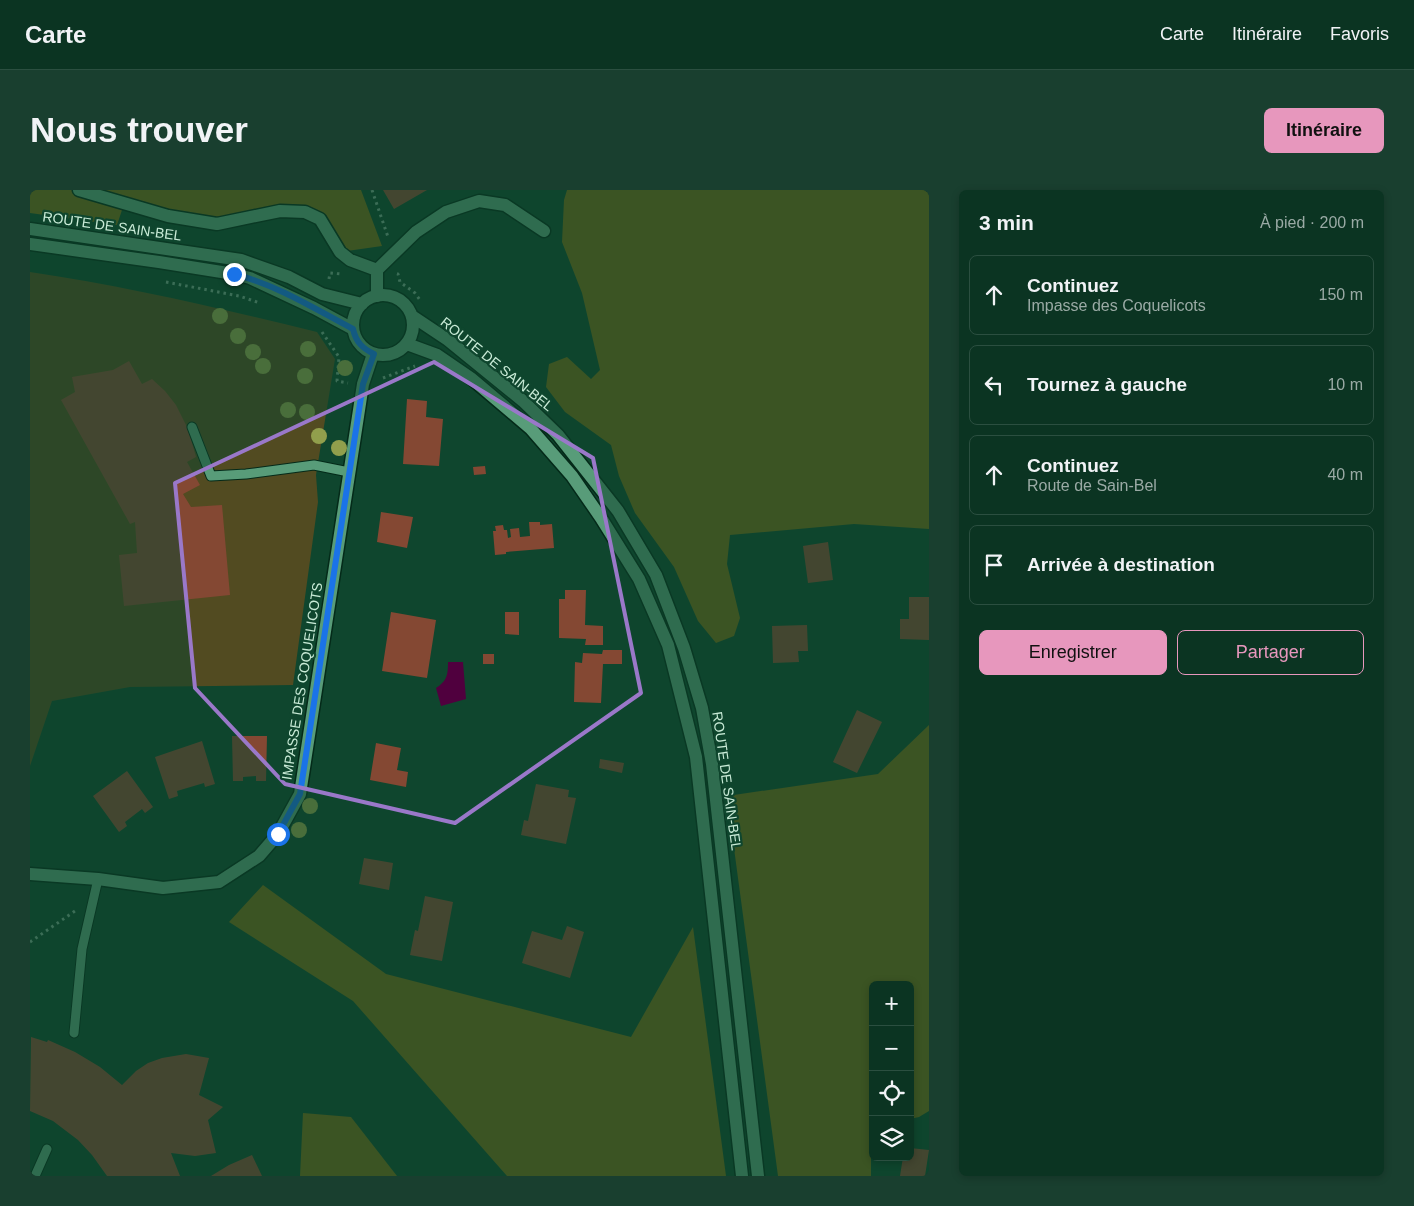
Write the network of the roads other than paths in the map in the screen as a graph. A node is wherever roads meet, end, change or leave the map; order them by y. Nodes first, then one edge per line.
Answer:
1 (79, 190) edge
2 (30, 229) edge
3 (544, 231) dead end
4 (30, 244) edge
5 (377, 270) junction
6 (377, 296) junction
7 (362, 304) junction
8 (412, 316) junction
9 (353, 329) junction
10 (407, 344) junction
11 (374, 354) junction
12 (192, 427) dead end
13 (349, 472) junction
14 (30, 874) edge
15 (98, 879) junction
16 (74, 1033) dead end
17 (47, 1149) dead end
18 (35, 1176) edge
19 (742, 1176) edge
20 (758, 1176) edge

1 - 5 main road
2 - 7 main road, ROUTE DE SAIN-BEL
3 - 5 main road
4 - 9 main road
5 - 6 main road
6 - 7 main road
6 - 8 main road
7 - 9 main road
8 - 10 main road
8 - 20 main road, ROUTE DE SAIN-BEL
9 - 11 main road
10 - 11 main road
10 - 19 main road, ROUTE DE SAIN-BEL
11 - 13 main road, IMPASSE DES COQUELICOTS
12 - 13 lane
13 - 15 main road, IMPASSE DES COQUELICOTS
14 - 15 main road, IMPASSE DES COQUELICOTS
15 - 16 lane
17 - 18 lane

